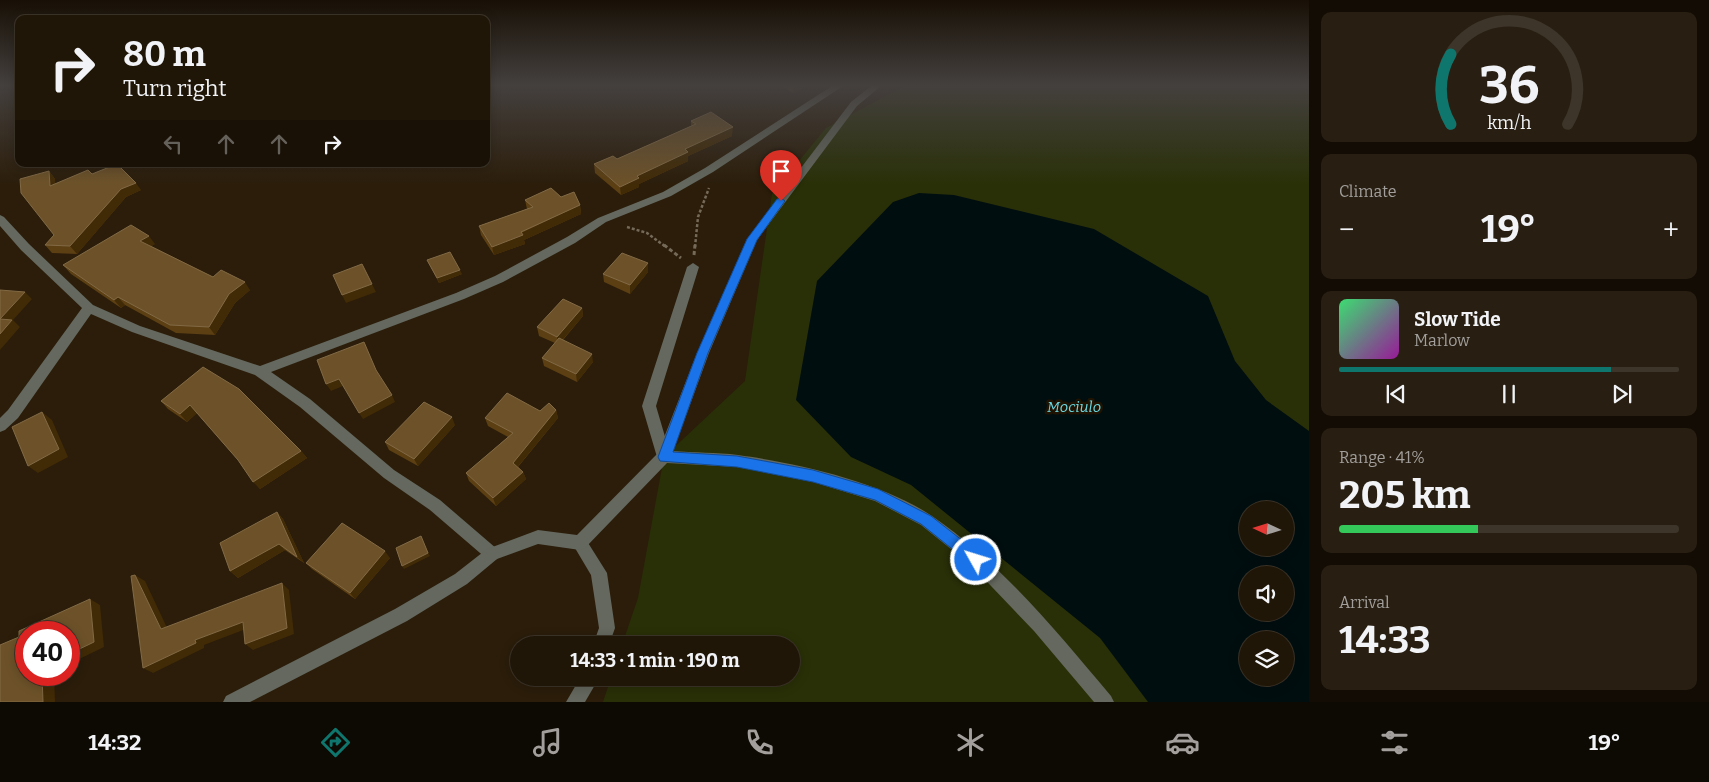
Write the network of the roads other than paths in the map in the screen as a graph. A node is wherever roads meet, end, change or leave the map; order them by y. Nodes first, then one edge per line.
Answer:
1 (788, 119) edge
2 (843, 119) edge
3 (0, 218) edge
4 (692, 267) road end
5 (89, 308) junction
6 (260, 371) junction
7 (0, 426) edge
8 (664, 457) junction
9 (580, 543) junction
10 (492, 554) junction
11 (604, 636) edge
12 (585, 686) edge
13 (232, 702) edge
14 (575, 702) edge
15 (1105, 702) edge

1 - 6 street
2 - 8 street
3 - 5 street
4 - 8 street
5 - 6 street
5 - 7 street
6 - 10 street
8 - 9 street
8 - 15 street
9 - 10 street
9 - 11 street
10 - 13 street
12 - 14 street

